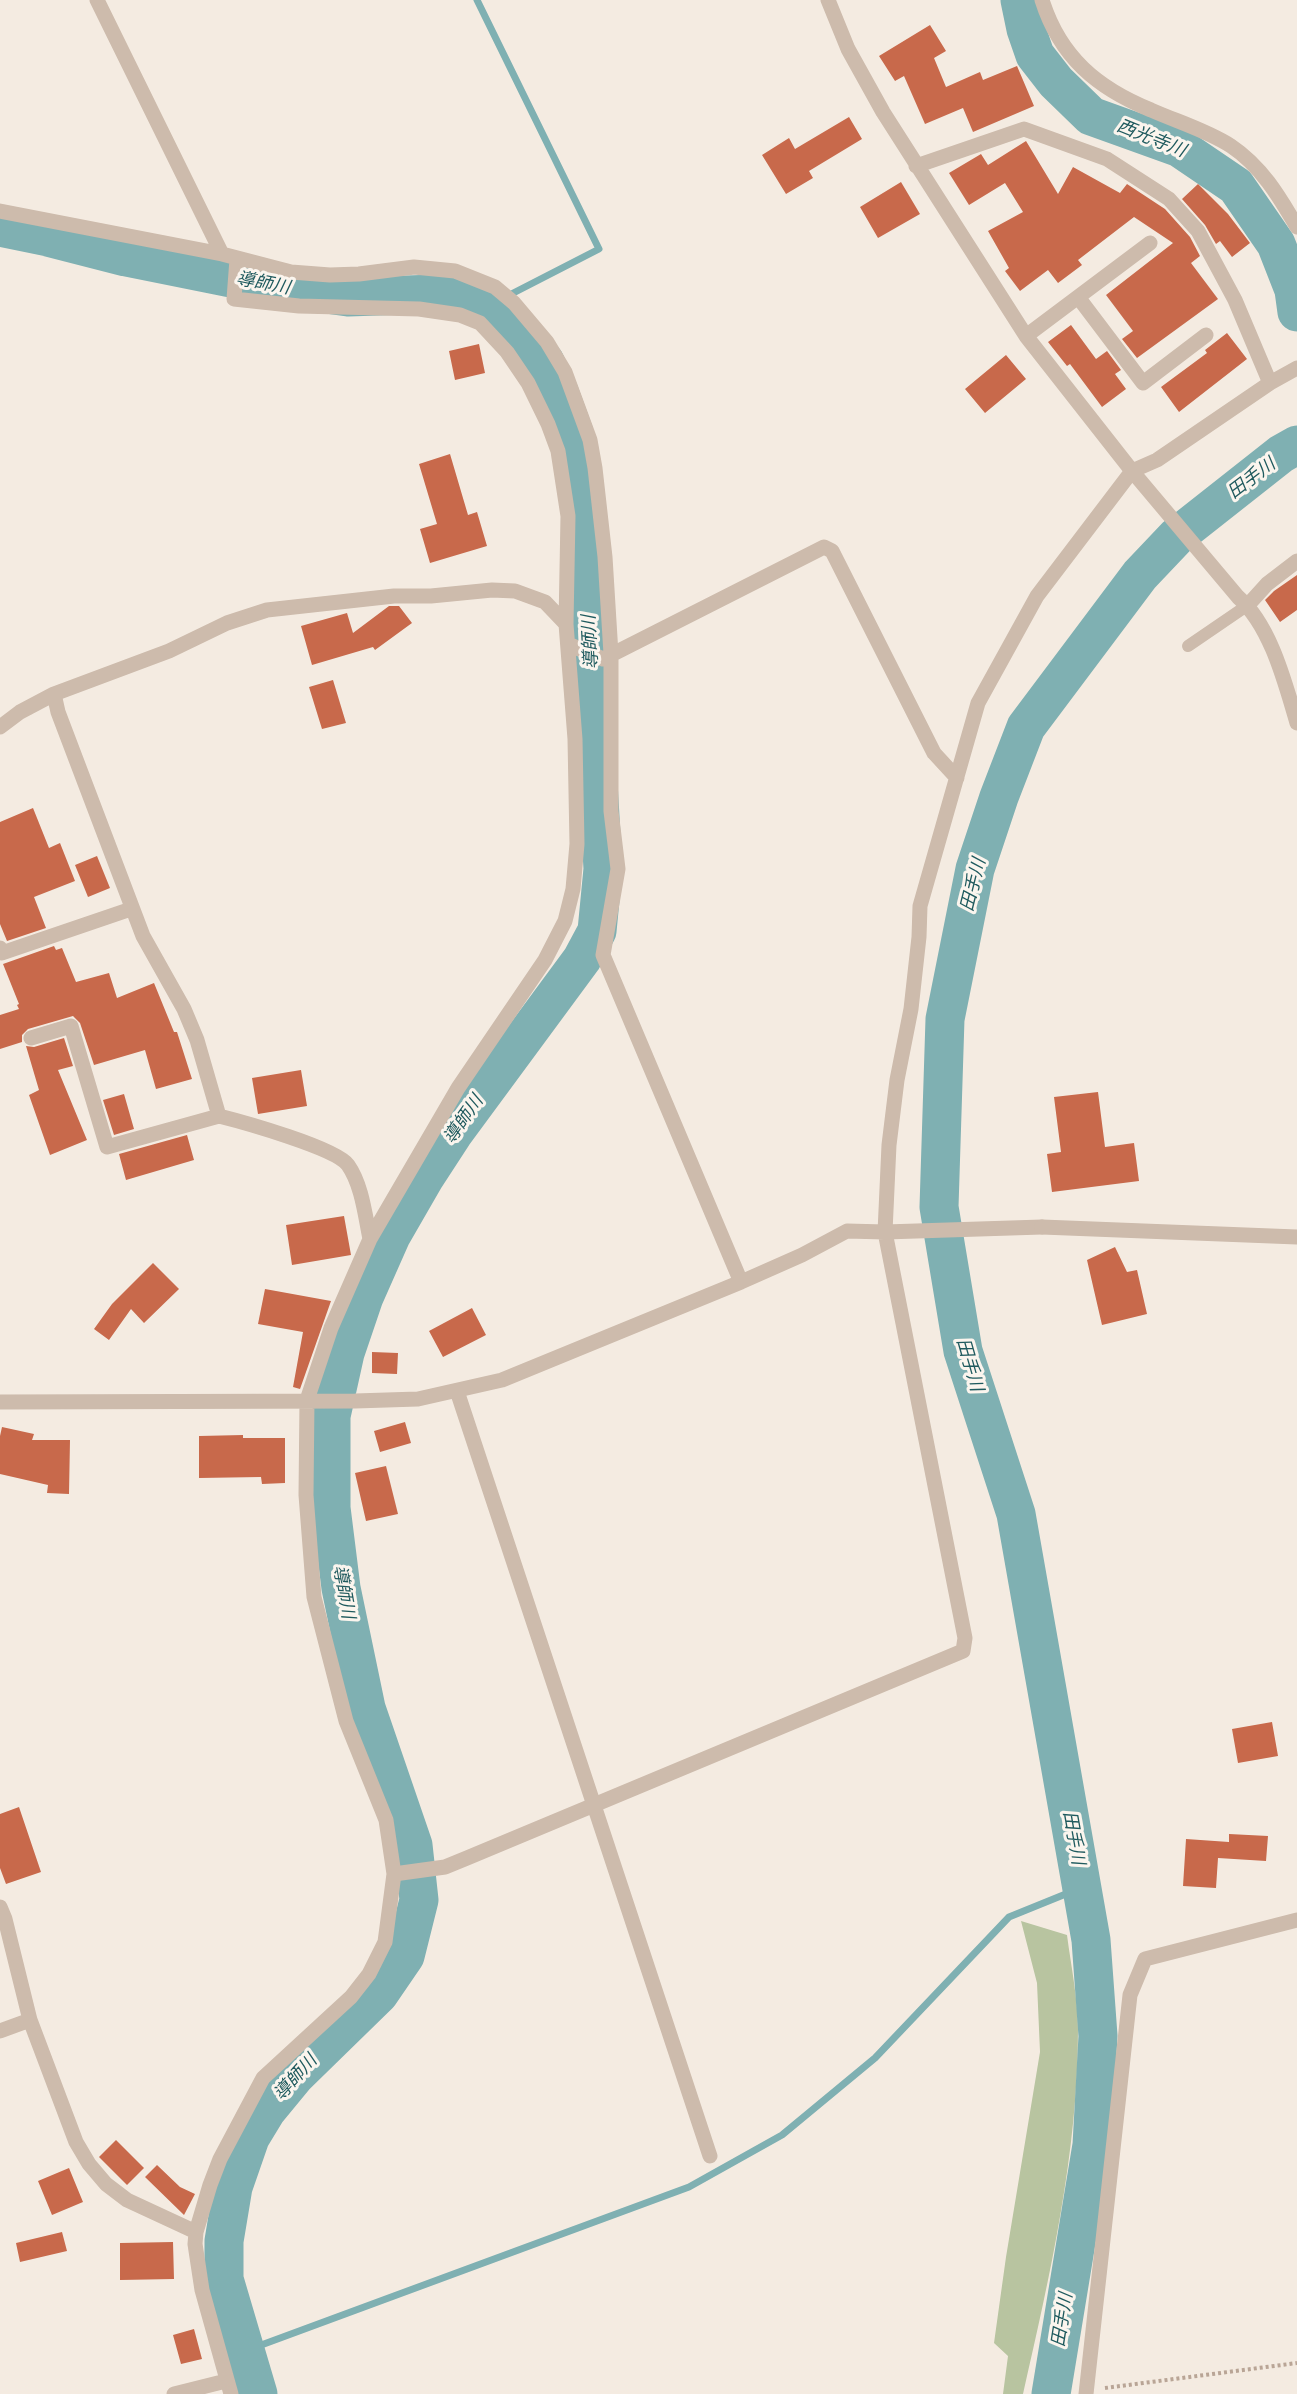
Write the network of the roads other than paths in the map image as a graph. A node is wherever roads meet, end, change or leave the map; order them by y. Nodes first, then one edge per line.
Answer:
1 (97, 0) edge
2 (828, 0) edge
3 (1042, 0) edge
4 (916, 166) junction
5 (0, 211) edge
6 (1297, 227) edge
7 (1150, 243) dead end
8 (229, 257) junction
9 (1078, 297) junction
10 (1206, 335) dead end
11 (1026, 336) junction
12 (1294, 369) edge
13 (1270, 383) junction
14 (1137, 477) junction
15 (1297, 561) edge
16 (1243, 601) junction
17 (566, 624) junction
18 (568, 644) junction
19 (1188, 646) dead end
20 (607, 656) junction
21 (54, 694) junction
22 (1297, 723) edge
23 (0, 727) edge
24 (957, 778) junction
25 (131, 909) junction
26 (0, 948) edge
27 (31, 1038) dead end
28 (219, 1116) junction
29 (885, 1232) junction
30 (1297, 1238) edge
31 (370, 1239) junction
32 (741, 1282) junction
33 (457, 1390) junction
34 (307, 1400) junction
35 (0, 1402) edge
36 (595, 1803) junction
37 (394, 1874) junction
38 (0, 1907) edge
39 (1297, 1920) edge
40 (30, 2020) junction
41 (0, 2031) edge
42 (710, 2156) dead end
43 (196, 2232) junction
44 (229, 2387) edge
45 (1086, 2392) edge
46 (174, 2394) edge

1 - 8 street
2 - 4 street
3 - 6 street
4 - 11 street
4 - 13 street
5 - 8 street
7 - 9 street
8 - 17 street
8 - 20 street
9 - 10 street
9 - 11 street
11 - 14 street
12 - 13 street
13 - 14 street
14 - 16 street
14 - 24 street
15 - 16 street
16 - 19 lane
16 - 22 street
17 - 18 street
17 - 21 street
18 - 20 street
18 - 31 street
20 - 24 street
20 - 32 street
21 - 23 street
21 - 25 street
24 - 29 street
25 - 26 street
25 - 28 street
27 - 28 street
28 - 31 street
29 - 30 street
29 - 32 street
29 - 36 street
31 - 34 street
32 - 33 street
33 - 34 street
33 - 36 street
34 - 35 street
34 - 37 street
36 - 37 street
36 - 42 street
37 - 43 street
38 - 40 street
39 - 45 street
40 - 41 street
40 - 43 street
43 - 44 street
44 - 46 street

